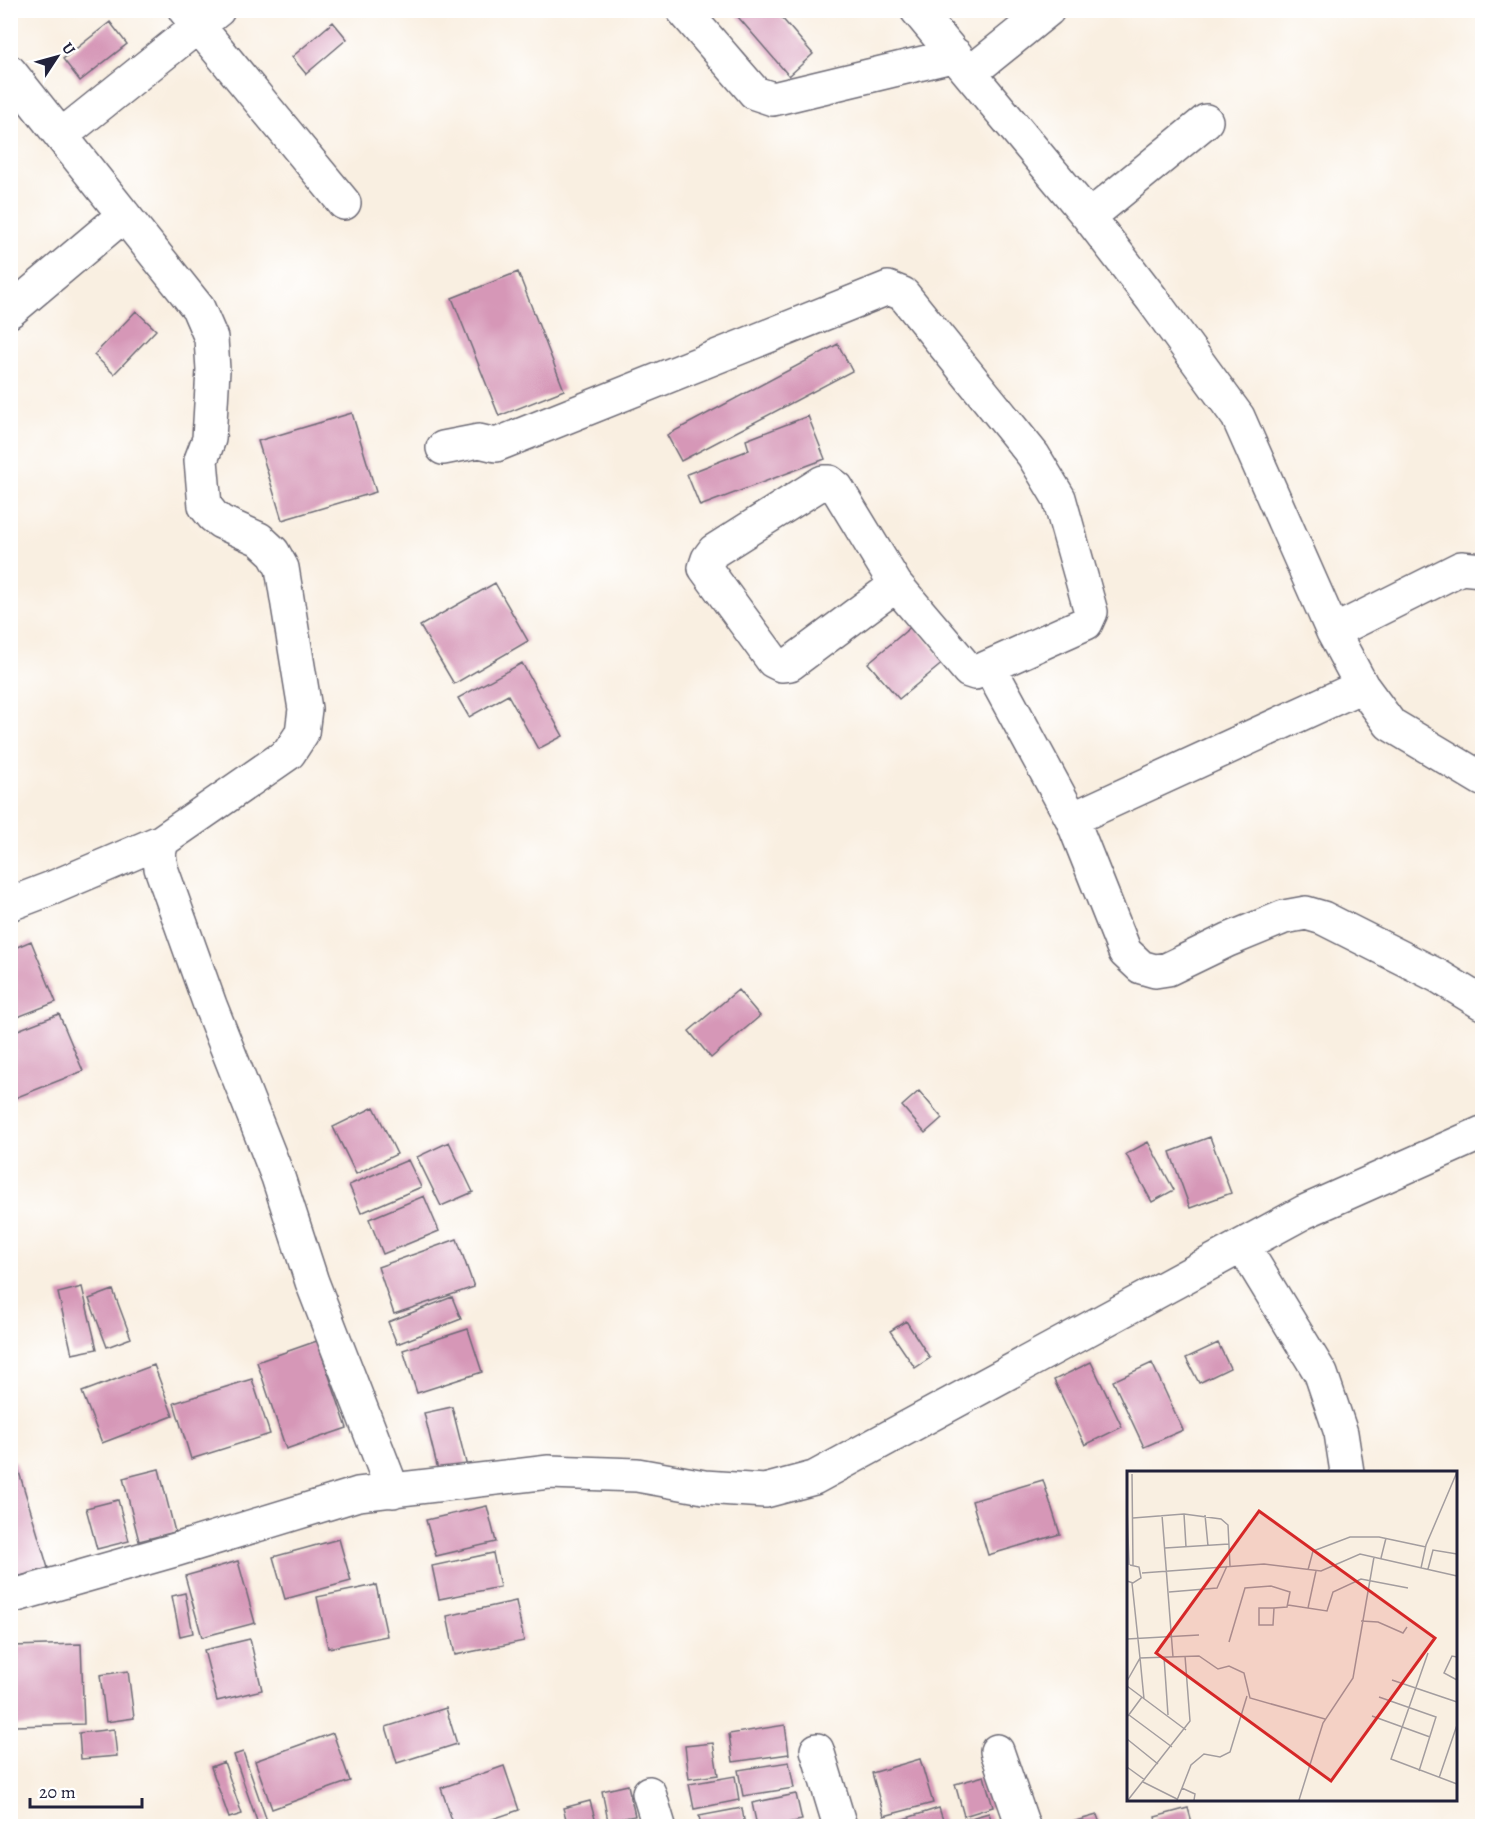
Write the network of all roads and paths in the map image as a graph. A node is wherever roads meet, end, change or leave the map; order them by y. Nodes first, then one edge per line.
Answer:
1 (683, 10) edge
2 (917, 10) edge
3 (1048, 10) edge
4 (200, 16) edge
5 (963, 64) junction
6 (11, 74) edge
7 (1206, 121) dead end
8 (62, 135) junction
9 (344, 203) dead end
10 (124, 215) junction
11 (1089, 217) junction
12 (10, 311) edge
13 (443, 448) dead end
14 (1482, 570) edge
15 (896, 585) junction
16 (1333, 632) junction
17 (990, 668) junction
18 (1362, 686) junction
19 (1482, 779) edge
20 (1072, 819) junction
21 (162, 841) junction
22 (10, 904) edge
23 (1482, 1003) edge
24 (1482, 1133) edge
25 (1243, 1246) junction
26 (1347, 1471) edge
27 (393, 1491) junction
28 (10, 1597) edge
29 (817, 1750) dead end
30 (997, 1751) dead end
31 (649, 1792) dead end
32 (659, 1827) edge
33 (840, 1827) edge
34 (1023, 1827) edge

1 - 5 street
2 - 5 street
3 - 5 street
4 - 8 street
4 - 9 street
5 - 11 street
6 - 8 street
7 - 11 street
8 - 10 street
10 - 12 street
10 - 21 street
11 - 16 street
13 - 17 street
14 - 16 street
15 - 15 street
15 - 17 street
16 - 18 street
17 - 20 street
18 - 19 street
18 - 20 street
20 - 23 street
21 - 22 street
21 - 27 street
24 - 25 street
25 - 26 street
25 - 27 street
27 - 28 street
29 - 33 street
30 - 34 street
31 - 32 street

